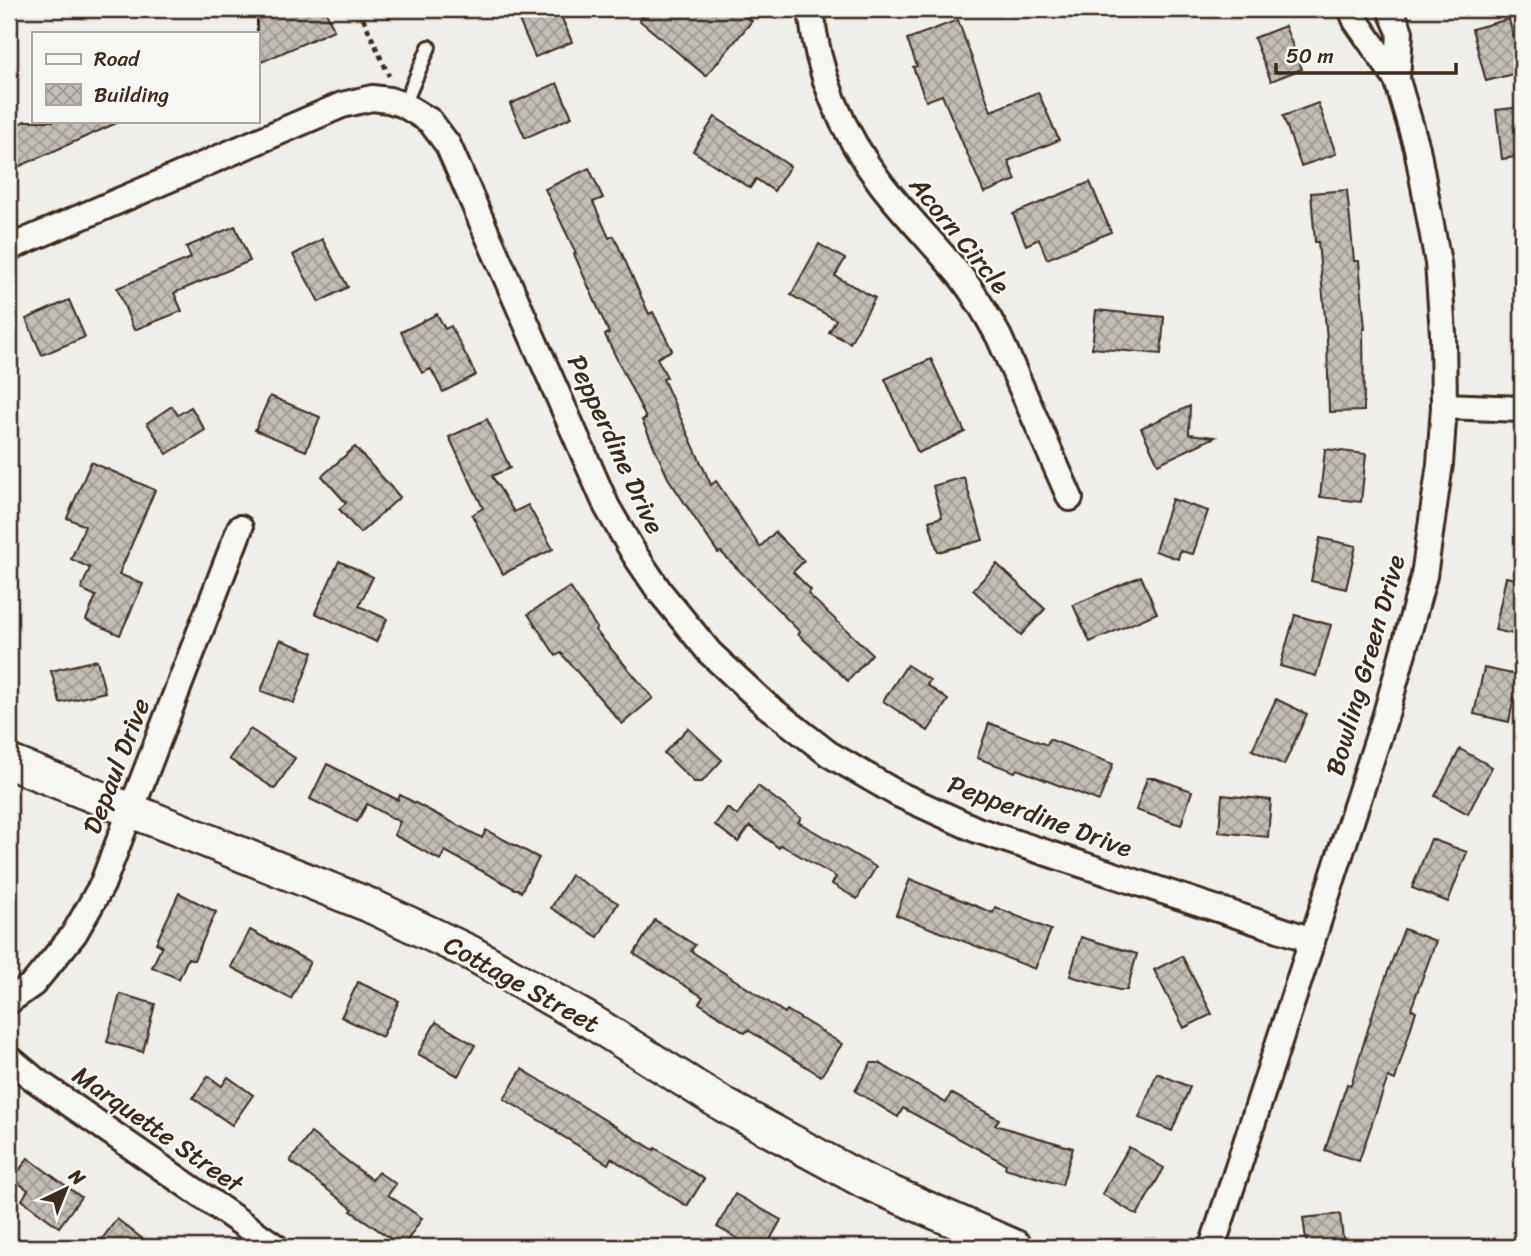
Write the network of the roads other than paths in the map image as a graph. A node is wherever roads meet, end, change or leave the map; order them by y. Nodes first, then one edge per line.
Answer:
1 (811, 9) edge
2 (1351, 9) edge
3 (1390, 9) edge
4 (429, 47) dead end
5 (1398, 80) junction
6 (404, 105) junction
7 (9, 248) edge
8 (1444, 406) junction
9 (1522, 409) edge
10 (1070, 498) dead end
11 (240, 528) dead end
12 (9, 762) edge
13 (131, 810) junction
14 (1312, 940) junction
15 (9, 1001) edge
16 (9, 1058) edge
17 (276, 1247) edge
18 (1015, 1247) edge
19 (1212, 1247) edge

1 - 10 street, Acorn Circle
2 - 5 street, Bowling Green Drive
3 - 5 street, Bowling Green Drive
4 - 6 lane
5 - 8 street, Bowling Green Drive
6 - 7 street
6 - 14 street, Pepperdine Drive
8 - 9 street
8 - 14 street, Bowling Green Drive
11 - 13 street, Depaul Drive
12 - 13 street, Cottage Street
13 - 15 street, Depaul Drive
13 - 18 street, Cottage Street
14 - 19 street, Bowling Green Drive
16 - 17 street, Marquette Street

